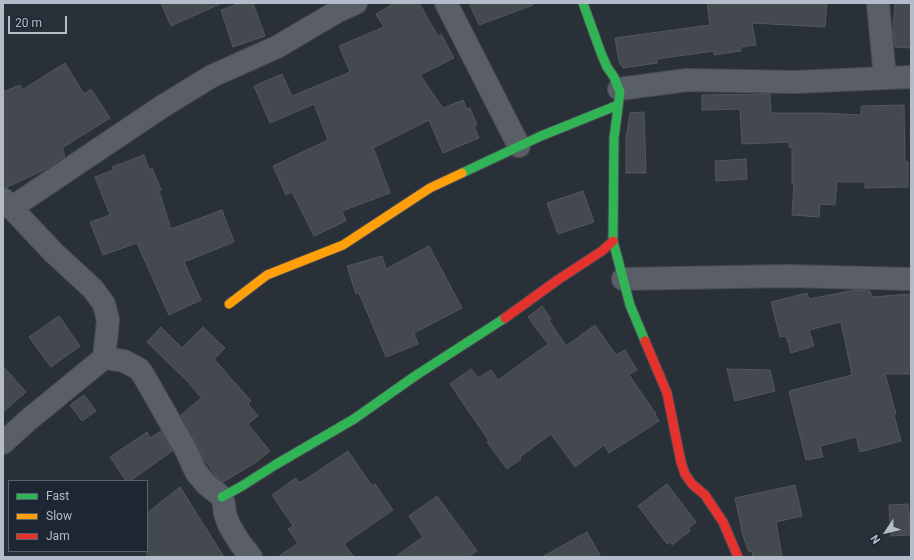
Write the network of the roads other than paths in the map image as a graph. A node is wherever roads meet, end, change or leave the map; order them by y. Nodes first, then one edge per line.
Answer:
1 (356, 3) edge
2 (446, 3) edge
3 (583, 3) edge
4 (878, 3) edge
5 (911, 77) edge
6 (886, 78) junction
7 (619, 97) junction
8 (519, 146) junction
9 (7, 203) edge
10 (613, 241) junction
11 (623, 279) junction
12 (911, 279) edge
13 (230, 304) dead end
14 (104, 358) junction
15 (3, 443) edge
16 (222, 497) junction
17 (251, 557) edge
18 (738, 557) edge

1 - 9 street
2 - 8 street
3 - 7 street
4 - 6 street
5 - 6 street
6 - 7 street
7 - 8 street
7 - 10 street
8 - 13 street
9 - 14 street
10 - 11 street
10 - 16 street
11 - 12 street
11 - 18 street
14 - 15 street
14 - 16 street
16 - 17 street

